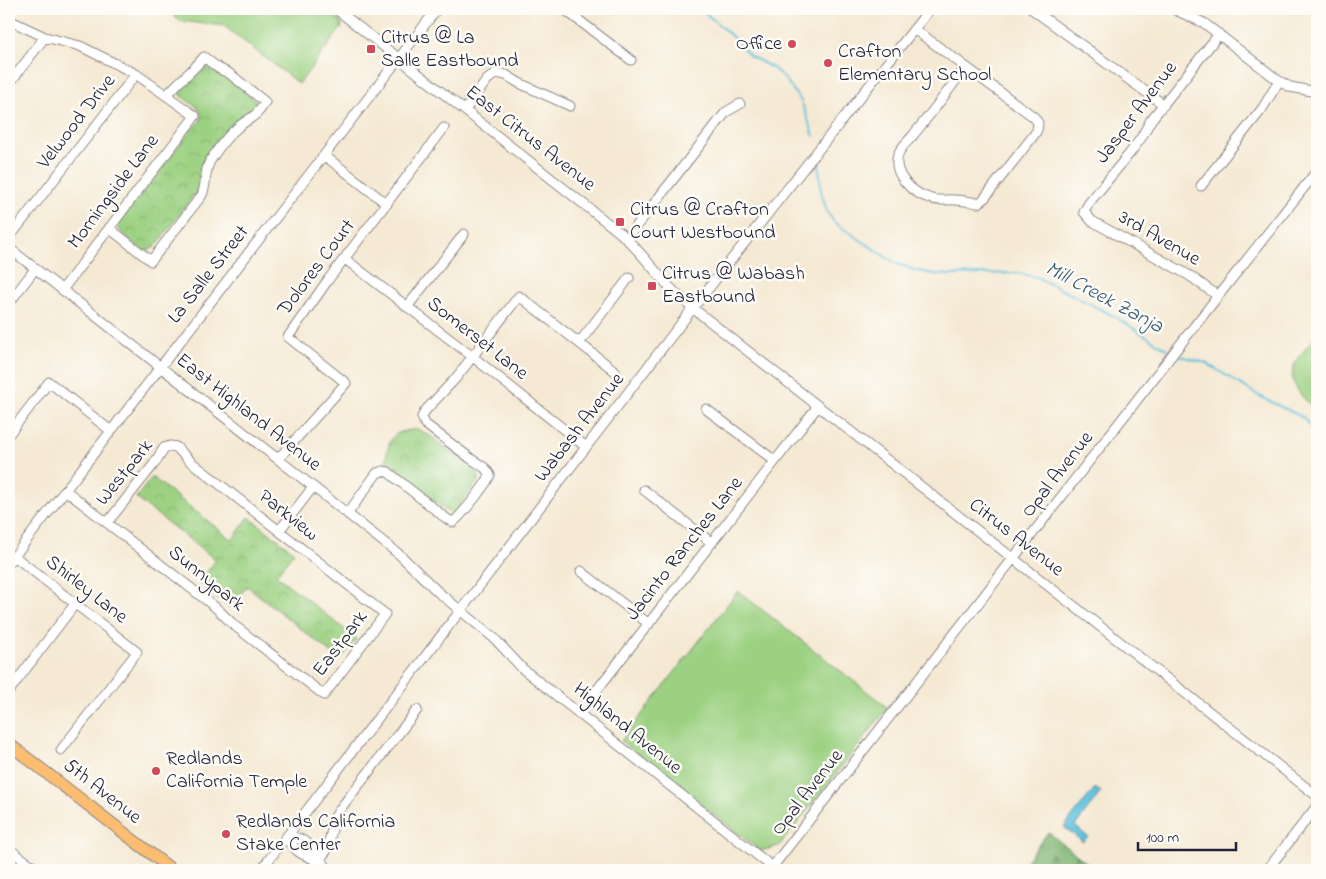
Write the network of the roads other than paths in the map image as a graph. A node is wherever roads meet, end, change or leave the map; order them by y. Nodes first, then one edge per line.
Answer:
1 (336, 9) edge
2 (437, 9) edge
3 (564, 9) edge
4 (930, 9) edge
5 (1032, 9) edge
6 (1174, 9) edge
7 (9, 20) edge
8 (914, 29) junction
9 (1219, 34) junction
10 (45, 37) junction
11 (399, 58) junction
12 (630, 60) dead end
13 (966, 67) junction
14 (136, 74) junction
15 (1278, 81) junction
16 (9, 84) edge
17 (1317, 92) edge
18 (168, 95) junction
19 (740, 104) dead end
20 (1164, 105) junction
21 (570, 106) dead end
22 (466, 110) junction
23 (444, 128) dead end
24 (325, 156) junction
25 (1317, 171) edge
26 (1201, 186) dead end
27 (387, 204) junction
28 (1084, 212) joint
29 (109, 228) junction
30 (464, 234) dead end
31 (9, 238) edge
32 (627, 238) junction
33 (9, 248) edge
34 (345, 259) junction
35 (35, 269) junction
36 (629, 278) dead end
37 (62, 290) junction
38 (1218, 296) junction
39 (9, 303) edge
40 (407, 306) junction
41 (693, 308) junction
42 (579, 343) junction
43 (473, 357) junction
44 (160, 367) junction
45 (615, 370) dead end
46 (818, 406) junction
47 (706, 409) dead end
48 (111, 431) junction
49 (9, 434) edge
50 (170, 446) joint
51 (586, 447) junction
52 (278, 459) junction
53 (775, 461) junction
54 (313, 487) junction
55 (65, 490) junction
56 (644, 490) dead end
57 (348, 513) junction
58 (107, 523) junction
59 (279, 531) junction
60 (712, 542) junction
61 (1014, 559) junction
62 (11, 560) edge
63 (581, 571) dead end
64 (75, 604) junction
65 (461, 610) junction
66 (385, 614) joint
67 (649, 624) junction
68 (9, 691) edge
69 (324, 695) joint
70 (417, 710) dead end
71 (579, 713) junction
72 (9, 744) edge
73 (61, 750) dead end
74 (1317, 796) edge
75 (1317, 806) edge
76 (288, 836) junction
77 (9, 849) edge
78 (319, 861) junction
79 (773, 869) edge
80 (38, 870) edge
81 (172, 870) edge
82 (261, 870) edge
83 (312, 870) edge
84 (330, 870) edge
85 (1267, 870) edge

1 - 11 street, East Citrus Avenue
2 - 11 street, La Salle Street
3 - 12 street
4 - 8 street, Wabash Avenue
5 - 20 street
6 - 9 street
7 - 10 street
8 - 13 street
8 - 41 street, Wabash Avenue
9 - 15 street
9 - 20 street, Jasper Avenue
10 - 14 street
10 - 16 street
11 - 22 street, East Citrus Avenue
11 - 24 street, La Salle Street
13 - 13 street
14 - 18 street
14 - 31 street, Velwood Drive
15 - 17 street
15 - 26 street
18 - 29 street, Morningside Lane
18 - 29 street
19 - 32 street
20 - 28 street, Jasper Avenue
21 - 22 street
22 - 32 street, East Citrus Avenue
23 - 27 street, Dolores Court
24 - 27 street
24 - 44 street, La Salle Street
25 - 38 street, Opal Avenue
27 - 34 street, Dolores Court
28 - 38 street, 3rd Avenue
29 - 37 street, Morningside Lane
30 - 40 street
32 - 41 street, East Citrus Avenue
33 - 35 street, East Highland Avenue
34 - 40 street, Somerset Lane
34 - 52 street, Dolores Court
35 - 37 street, East Highland Avenue
35 - 39 street
36 - 42 street
37 - 44 street, East Highland Avenue
38 - 61 street, Opal Avenue
40 - 43 street, Somerset Lane
41 - 46 street, Citrus Avenue
41 - 51 street, Wabash Avenue
42 - 43 street
42 - 45 street
43 - 51 street, Somerset Lane
43 - 57 street
44 - 48 street, La Salle Street
44 - 52 street, East Highland Avenue
46 - 53 street, Jacinto Ranches Lane
46 - 61 street, Citrus Avenue
47 - 53 street
48 - 49 street
48 - 55 street, La Salle Street
50 - 58 street, Westpark
50 - 59 street, Parkview
51 - 65 street, Wabash Avenue
52 - 54 street, East Highland Avenue
53 - 60 street, Jacinto Ranches Lane
54 - 57 street, East Highland Avenue
54 - 59 street
55 - 58 street, Sunnypark
55 - 62 street, La Salle Street
56 - 60 street
57 - 65 street, East Highland Avenue
58 - 69 street, Sunnypark
59 - 66 street, Parkview
60 - 67 street, Jacinto Ranches Lane
61 - 74 street, Citrus Avenue
61 - 79 street, Opal Avenue
62 - 64 street, Shirley Lane
63 - 67 street
64 - 68 street
64 - 73 street, Shirley Lane
65 - 71 street, Highland Avenue
65 - 76 street, Wabash Avenue
66 - 69 street, Eastpark
67 - 71 street, Jacinto Ranches Lane
70 - 78 street
71 - 79 street, Highland Avenue
72 - 81 main road, 5th Avenue
75 - 85 street
76 - 78 street
76 - 82 street, Wabash Avenue
77 - 80 street
78 - 83 street
78 - 84 street

